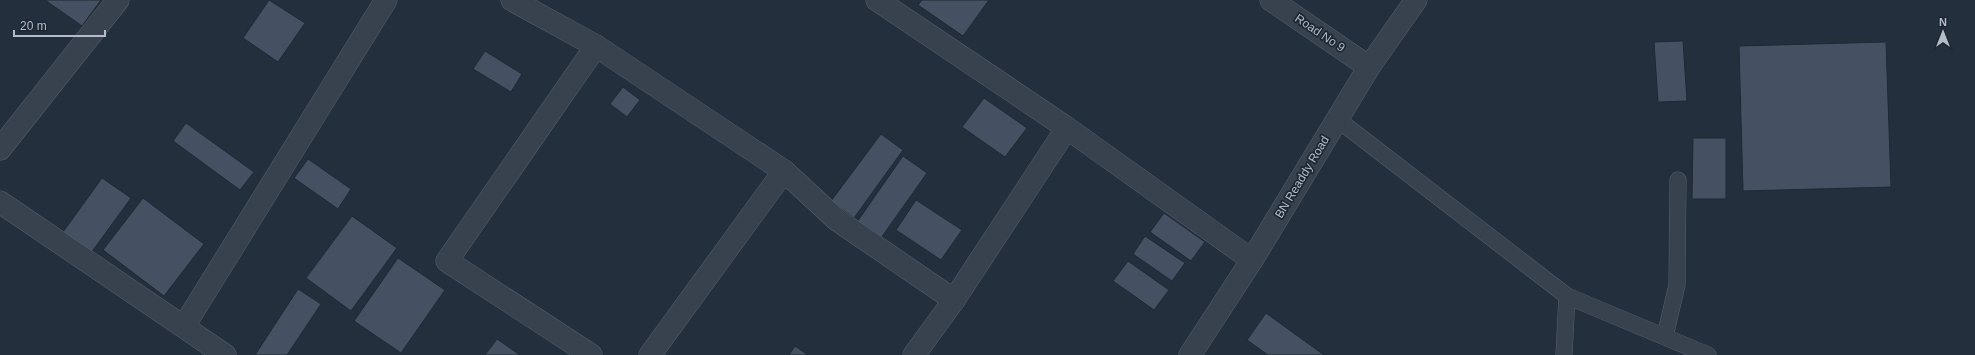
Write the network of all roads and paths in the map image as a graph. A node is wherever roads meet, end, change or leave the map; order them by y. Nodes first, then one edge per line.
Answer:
1 (118, 0) edge
2 (386, 0) edge
3 (512, 0) edge
4 (877, 0) edge
5 (1271, 0) edge
6 (1416, 0) edge
7 (596, 46) junction
8 (1368, 67) junction
9 (1337, 119) junction
10 (1067, 128) junction
11 (0, 150) edge
12 (784, 171) junction
13 (1678, 180) dead end
14 (0, 202) edge
15 (1252, 260) junction
16 (1567, 296) junction
17 (954, 300) junction
18 (184, 326) junction
19 (1665, 336) junction
20 (225, 355) edge
21 (591, 355) edge
22 (650, 355) edge
23 (914, 355) edge
24 (1190, 355) edge
25 (1564, 355) edge
26 (1708, 355) edge

1 - 11 street
2 - 18 street
3 - 7 street
4 - 10 street
5 - 8 street, Road No 9
6 - 8 street, BN Readdy Road
7 - 12 street
7 - 21 street
8 - 9 street, BN Readdy Road
9 - 15 street, BN Readdy Road
9 - 16 lane
10 - 15 street
10 - 17 street
12 - 17 street
12 - 22 street
13 - 19 lane
14 - 18 street
15 - 24 street, BN Readdy Road
16 - 19 lane
16 - 25 lane
17 - 23 street
18 - 20 street
19 - 26 lane

